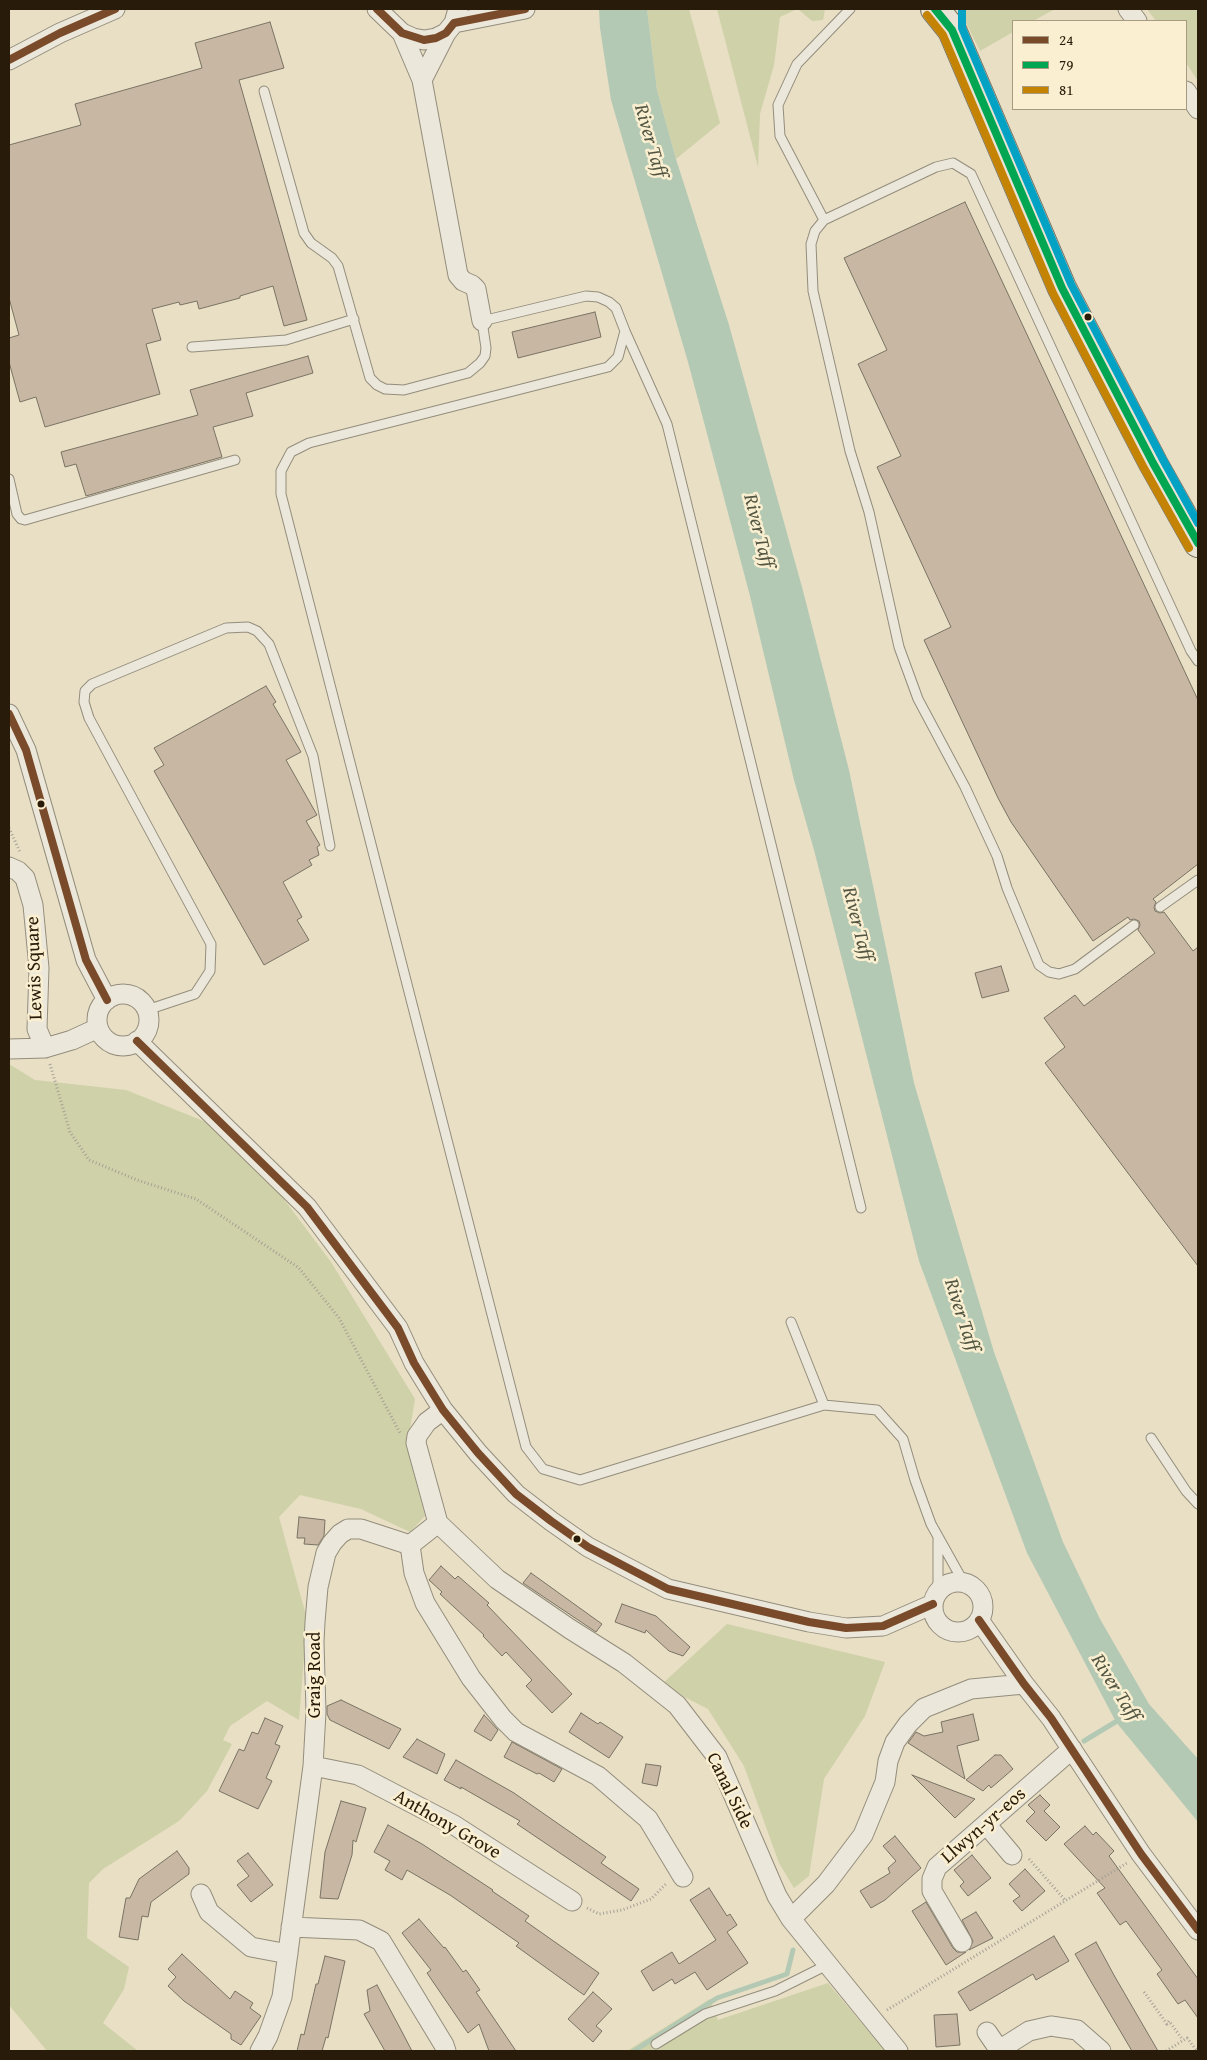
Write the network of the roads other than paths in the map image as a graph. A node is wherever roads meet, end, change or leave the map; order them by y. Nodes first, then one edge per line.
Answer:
1 (115, 9) edge
2 (377, 9) edge
3 (525, 9) edge
4 (850, 9) edge
5 (935, 9) edge
6 (1128, 9) edge
7 (502, 11) edge
8 (952, 19) edge
9 (1136, 20) edge
10 (396, 22) edge
11 (453, 22) edge
12 (9, 60) edge
13 (422, 80) junction
14 (264, 91) dead end
15 (1187, 92) edge
16 (1198, 109) edge
17 (824, 220) junction
18 (354, 319) junction
19 (482, 321) junction
20 (625, 331) junction
21 (192, 347) dead end
22 (235, 460) dead end
23 (9, 479) edge
24 (1198, 543) edge
25 (1198, 661) edge
26 (9, 714) edge
27 (330, 846) dead end
28 (9, 867) edge
29 (1198, 880) edge
30 (1160, 907) dead end
31 (1134, 925) dead end
32 (107, 1000) junction
33 (146, 1010) junction
34 (98, 1028) junction
35 (137, 1041) junction
36 (45, 1048) junction
37 (9, 1049) edge
38 (861, 1208) dead end
39 (792, 1322) dead end
40 (824, 1404) junction
41 (443, 1410) junction
42 (1150, 1438) dead end
43 (1198, 1504) edge
44 (438, 1523) junction
45 (938, 1537) junction
46 (410, 1545) junction
47 (964, 1583) junction
48 (936, 1598) junction
49 (979, 1620) junction
50 (1024, 1684) junction
51 (1072, 1749) junction
52 (313, 1766) junction
53 (986, 1824) junction
54 (1012, 1855) road end
55 (681, 1874) road end
56 (201, 1894) dead end
57 (572, 1901) road end
58 (791, 1919) junction
59 (291, 1927) junction
60 (1198, 1930) edge
61 (962, 1942) dead end
62 (288, 1954) junction
63 (827, 1965) junction
64 (987, 2032) dead end
65 (656, 2044) dead end
66 (999, 2050) edge
67 (260, 2051) edge
68 (446, 2051) edge
69 (898, 2051) edge
70 (1101, 2051) edge

1 - 12 street
2 - 10 street
3 - 7 street
4 - 17 lane
5 - 8 main road
6 - 9 street
7 - 11 street
8 - 24 main road
10 - 11 street
10 - 13 street
11 - 13 street
13 - 19 street
14 - 18 lane
15 - 16 street
17 - 25 lane
17 - 31 lane
18 - 19 lane
18 - 21 lane
19 - 20 lane
20 - 38 lane
20 - 40 lane
22 - 23 lane
26 - 32 street
27 - 33 lane
28 - 36 street, Lewis Square
29 - 30 lane
32 - 33 street
32 - 34 street
33 - 35 street
34 - 35 street
34 - 36 street
35 - 41 street
36 - 37 street
39 - 40 lane
40 - 45 lane
41 - 44 street
41 - 48 street
42 - 43 lane
44 - 46 street
44 - 58 street, Canal Side
45 - 47 lane
45 - 48 lane
46 - 52 street, Graig Road
46 - 55 street
47 - 48 street
47 - 49 street
48 - 49 street
49 - 50 street
50 - 51 street
50 - 58 street
51 - 53 street, Llwyn-yr-eos
51 - 60 street
52 - 57 street, Anthony Grove
52 - 59 street, Graig Road
53 - 54 street
53 - 61 street, Llwyn-yr-eos
56 - 62 street
58 - 63 street, Canal Side
59 - 62 street, Graig Road
59 - 68 street
62 - 67 street, Graig Road
63 - 65 lane
63 - 69 street, Canal Side
64 - 66 street
66 - 70 street

